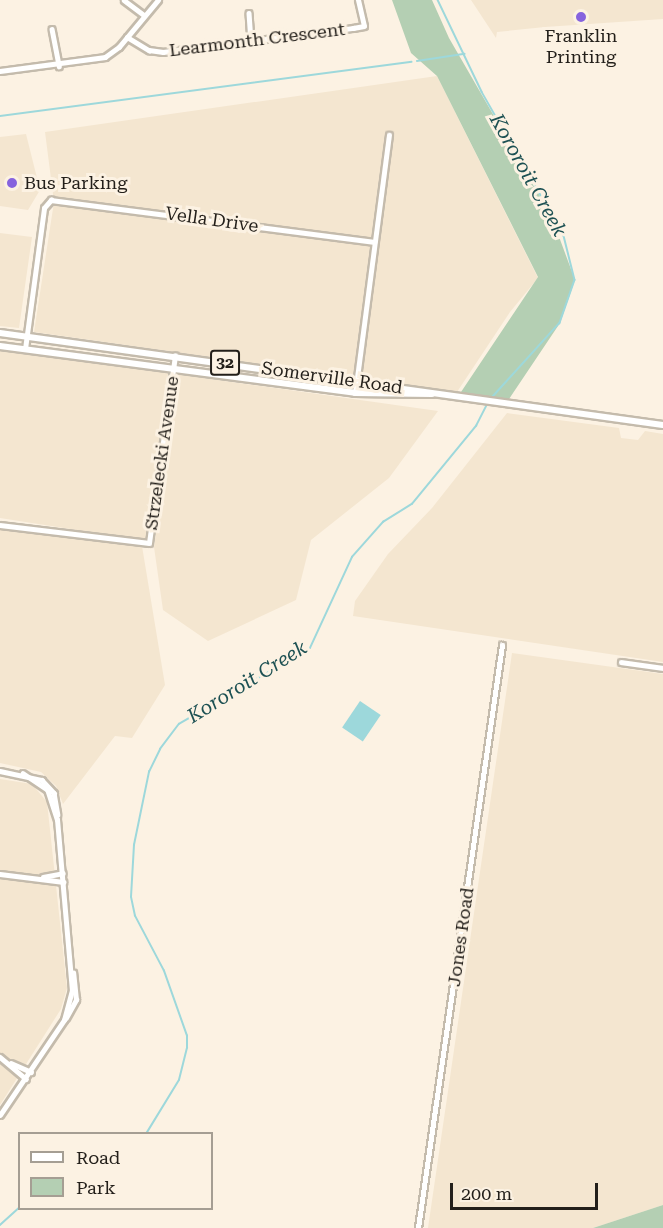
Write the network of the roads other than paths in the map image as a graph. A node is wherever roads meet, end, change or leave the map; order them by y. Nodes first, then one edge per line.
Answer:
1 (124, 0) edge
2 (158, 0) edge
3 (358, 0) edge
4 (249, 13) dead end
5 (144, 15) junction
6 (52, 29) dead end
7 (127, 37) junction
8 (251, 41) junction
9 (59, 66) junction
10 (0, 70) edge
11 (389, 135) dead end
12 (374, 242) junction
13 (0, 333) edge
14 (27, 336) junction
15 (0, 346) edge
16 (26, 349) junction
17 (175, 356) junction
18 (174, 369) junction
19 (356, 381) junction
20 (355, 393) junction
21 (450, 394) junction
22 (663, 425) edge
23 (0, 525) edge
24 (502, 645) dead end
25 (621, 662) dead end
26 (663, 668) edge
27 (0, 771) edge
28 (63, 873) junction
29 (0, 874) edge
30 (40, 878) junction
31 (64, 882) junction
32 (0, 1057) edge
33 (8, 1062) junction
34 (31, 1072) junction
35 (26, 1079) junction
36 (0, 1115) edge
37 (418, 1228) edge

1 - 5 street
2 - 5 street
3 - 8 street, Learmonth Crescent
4 - 8 street
5 - 7 street
6 - 9 street
7 - 8 street, Learmonth Crescent
7 - 9 street
9 - 10 street
11 - 12 street
12 - 14 street, Vella Drive
12 - 19 street
13 - 14 main road, Somerville Road / 32
14 - 16 street, Vella Drive
14 - 17 main road, Somerville Road / 32
15 - 16 main road, Somerville Road / 32
16 - 18 main road, Somerville Road / 32
17 - 18 street, Strzelecki Avenue
17 - 19 main road, Somerville Road / 32
18 - 20 main road, Somerville Road / 32
18 - 23 street, Strzelecki Avenue
19 - 20 street
19 - 21 main road, Somerville Road / 32
20 - 21 main road, Somerville Road / 32
21 - 22 main road, Somerville Road / 32
24 - 37 street, Jones Road
25 - 26 street
27 - 28 street
28 - 30 street
28 - 31 street
29 - 30 street
30 - 31 street
31 - 34 street
32 - 33 street
33 - 34 street
33 - 35 street
34 - 35 street
35 - 36 street

